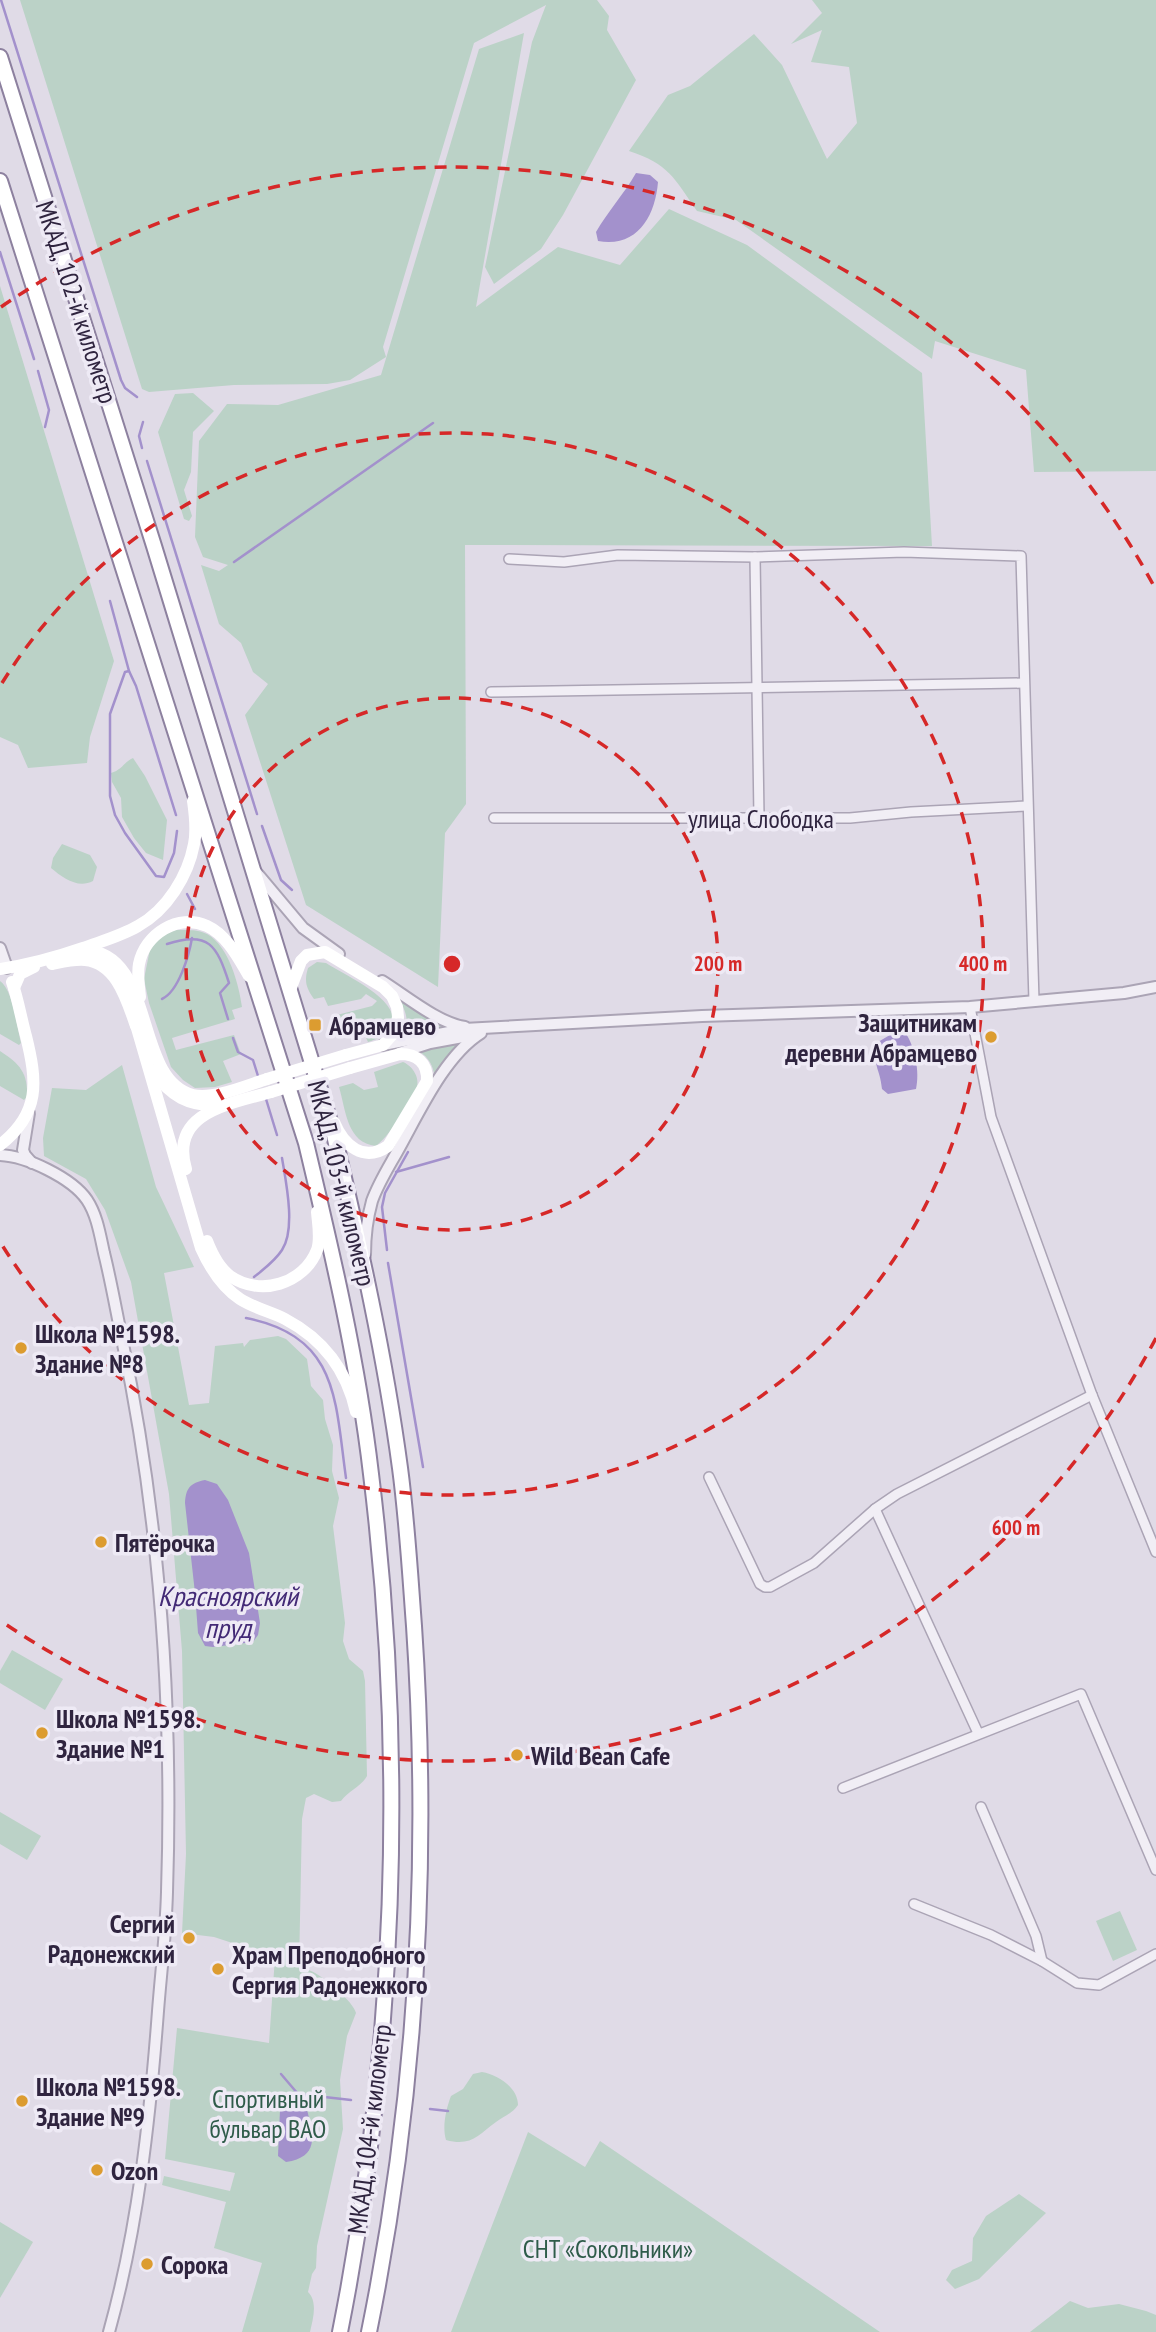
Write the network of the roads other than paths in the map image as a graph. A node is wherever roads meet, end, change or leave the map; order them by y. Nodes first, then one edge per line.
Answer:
1 (0, 57) edge
2 (0, 181) edge
3 (154, 546) joint
4 (119, 557) joint
5 (755, 557) junction
6 (509, 559) dead end
7 (1024, 682) junction
8 (757, 688) junction
9 (491, 692) dead end
10 (176, 730) junction
11 (1027, 806) junction
12 (759, 817) junction
13 (494, 818) dead end
14 (254, 869) junction
15 (0, 948) edge
16 (71, 952) junction
17 (4, 969) edge
18 (1156, 987) edge
19 (14, 988) junction
20 (290, 990) junction
21 (1034, 1002) junction
22 (970, 1007) junction
23 (137, 1013) junction
24 (480, 1031) junction
25 (279, 1052) junction
26 (385, 1052) junction
27 (269, 1086) junction
28 (324, 1100) junction
29 (225, 1105) junction
30 (29, 1109) junction
31 (306, 1143) junction
32 (0, 1145) edge
33 (0, 1155) edge
34 (34, 1164) junction
35 (365, 1268) junction
36 (1092, 1395) junction
37 (371, 1474) junction
38 (709, 1477) dead end
39 (876, 1509) junction
40 (1156, 1552) edge
41 (978, 1734) junction
42 (843, 1788) dead end
43 (981, 1807) dead end
44 (391, 1840) joint
45 (421, 1841) joint
46 (1156, 1870) edge
47 (914, 1903) dead end
48 (1156, 1954) edge
49 (1042, 1961) junction
50 (109, 2332) edge
51 (340, 2332) edge
52 (369, 2332) edge

1 - 3 highway, МКАД, 102-й километр
2 - 4 highway, МКАД, 102-й километр
3 - 14 highway, МКАД, 103-й километр
4 - 10 highway, МКАД, 103-й километр
5 - 6 street
5 - 7 street
5 - 8 street
7 - 8 street
7 - 11 street
8 - 9 street
8 - 12 street
10 - 16 main road
10 - 25 highway, МКАД, 103-й километр
11 - 12 street, улица Слободка
11 - 21 street
12 - 13 street, улица Слободка
14 - 20 highway, МКАД, 103-й километр
14 - 24 street
15 - 17 street
16 - 17 main road
16 - 23 main road
17 - 19 main road
18 - 21 street
19 - 23 main road
19 - 30 main road
20 - 26 main road
20 - 28 highway, МКАД, 103-й километр
21 - 22 street
22 - 24 street
22 - 36 street
23 - 25 main road
23 - 27 main road
23 - 29 main road
23 - 37 main road
24 - 26 street
24 - 35 street
25 - 31 highway, МКАД, 103-й километр
26 - 27 main road, bridge
26 - 27 main road, bridge
26 - 28 main road
27 - 29 main road
28 - 35 highway, МКАД, 103-й километр
29 - 31 main road
30 - 32 main road
30 - 34 street
31 - 37 highway, МКАД, 103-й километр
33 - 34 street
34 - 50 street
35 - 45 highway, МКАД, 103-й километр
36 - 39 street
36 - 40 street
37 - 44 highway, МКАД, 103-й километр
38 - 39 street
39 - 41 street
41 - 42 street
41 - 46 street
43 - 49 street
44 - 51 highway, МКАД, 104-й километр
45 - 52 highway, МКАД, 104-й километр
47 - 49 street
48 - 49 street

